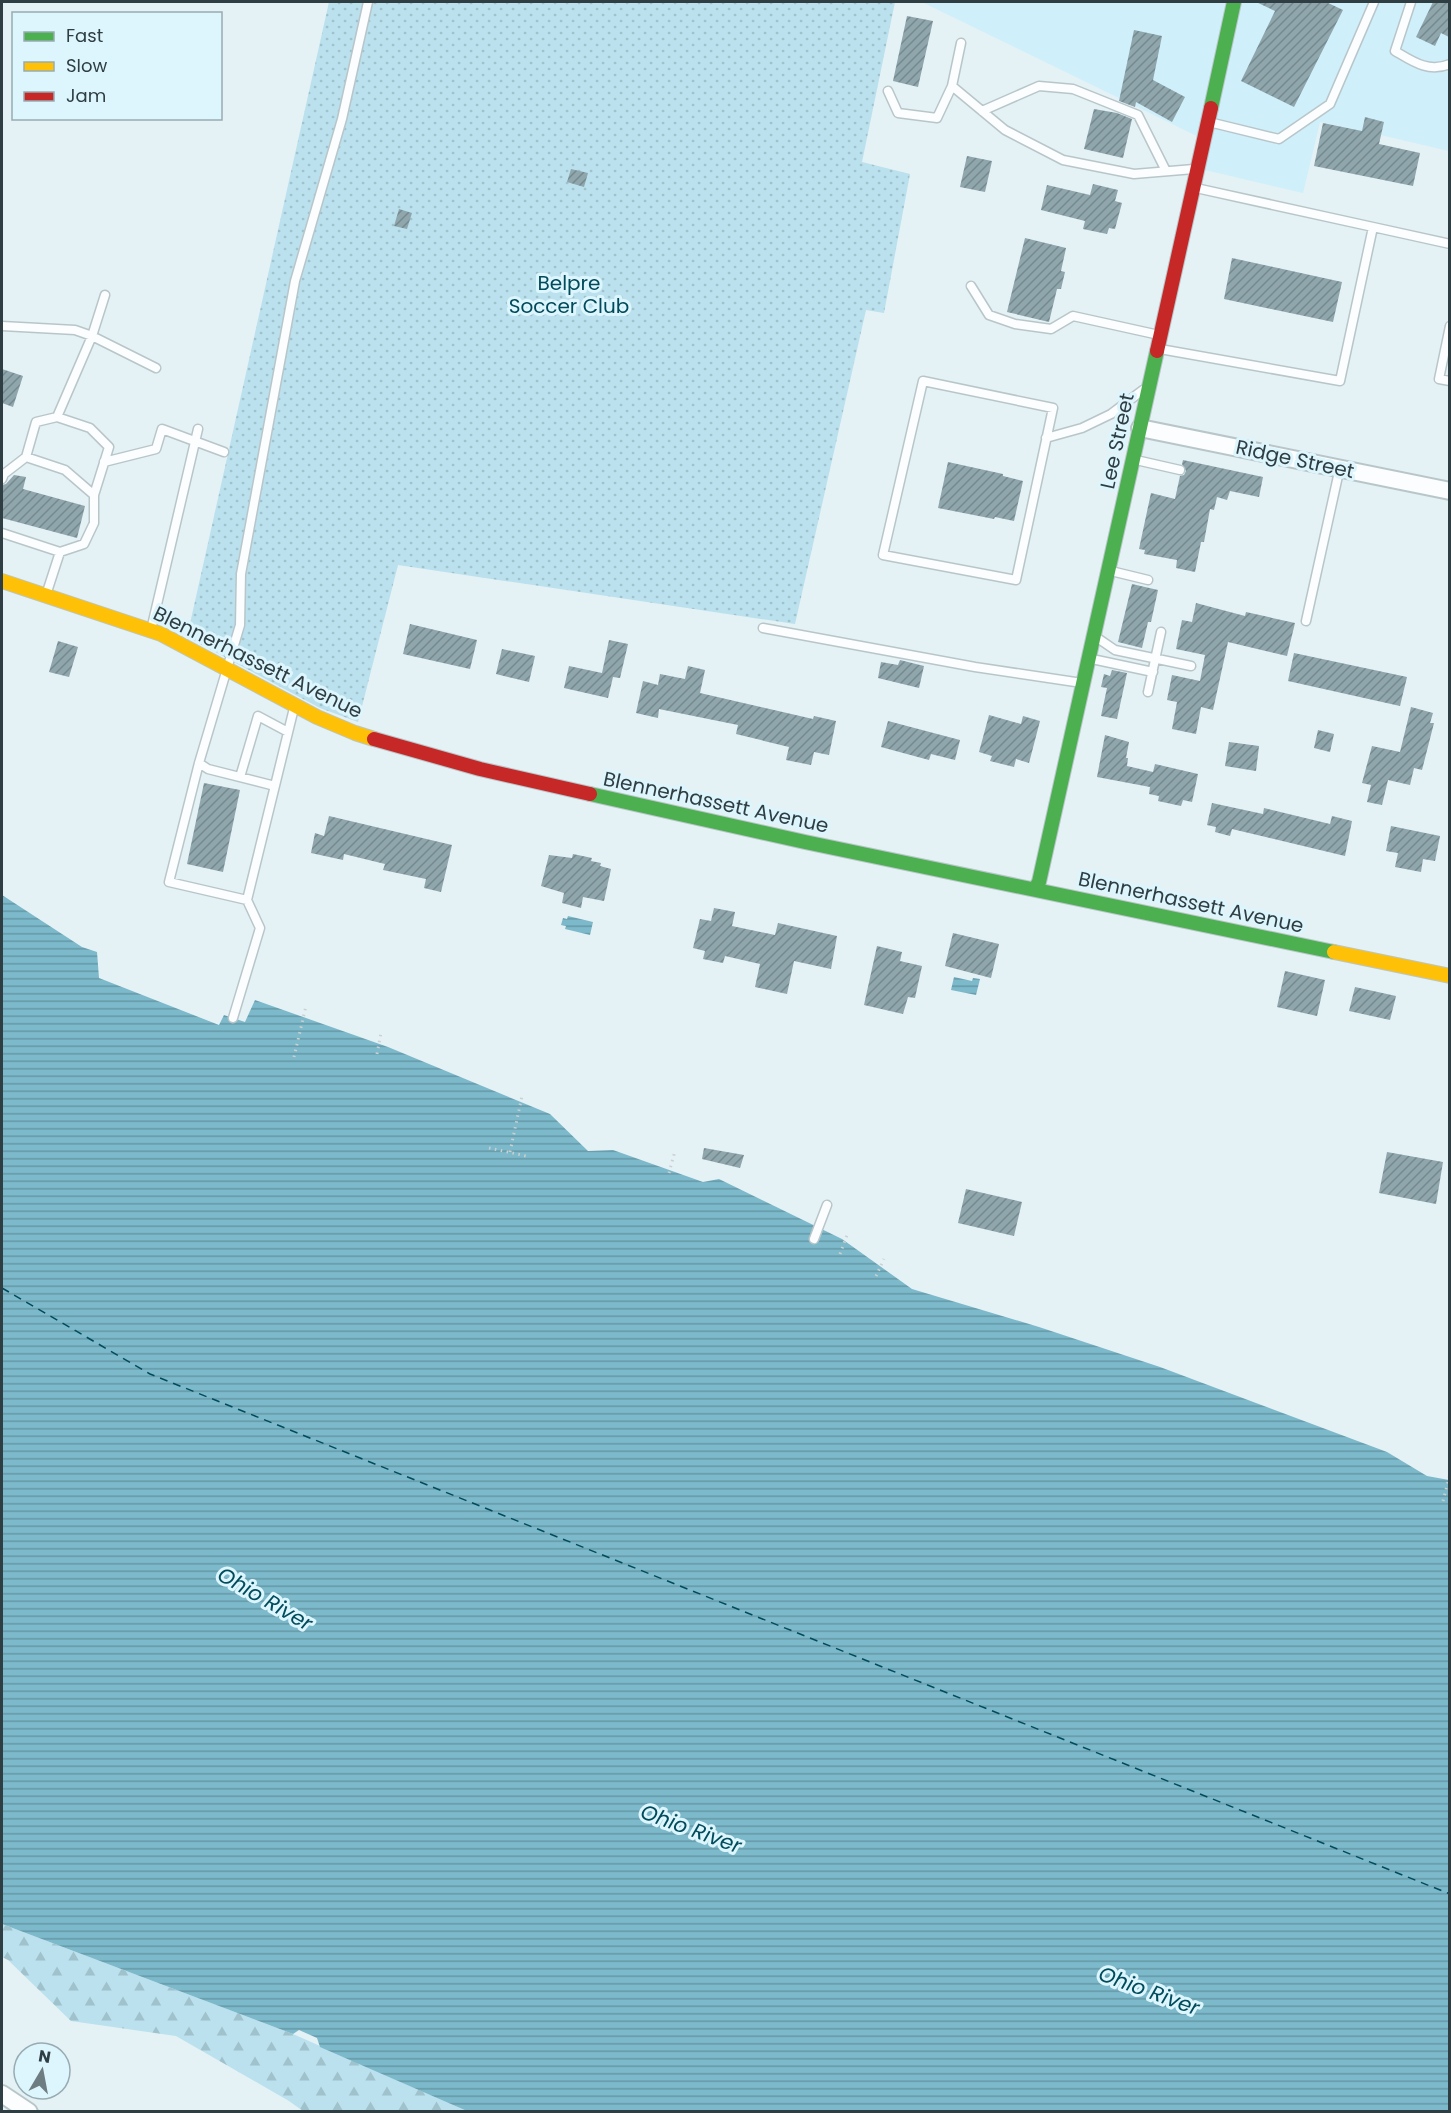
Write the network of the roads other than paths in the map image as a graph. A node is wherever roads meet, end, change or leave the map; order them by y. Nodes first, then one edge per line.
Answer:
1 (368, 2) edge
2 (1234, 2) edge
3 (1374, 2) edge
4 (1411, 2) edge
5 (962, 43) dead end
6 (1449, 64) edge
7 (952, 87) junction
8 (888, 91) dead end
9 (982, 111) junction
10 (1208, 121) junction
11 (1197, 168) junction
12 (1166, 171) junction
13 (1193, 187) junction
14 (1373, 227) junction
15 (1449, 244) edge
16 (971, 286) dead end
17 (105, 295) dead end
18 (2, 326) edge
19 (1449, 326) edge
20 (92, 336) junction
21 (1159, 342) junction
22 (156, 368) dead end
23 (1449, 381) edge
24 (1149, 386) junction
25 (57, 417) junction
26 (1140, 428) junction
27 (198, 429) dead end
28 (1046, 438) junction
29 (196, 441) junction
30 (224, 452) dead end
31 (26, 457) junction
32 (1133, 459) junction
33 (104, 462) junction
34 (1340, 467) junction
35 (1180, 470) dead end
36 (2, 479) edge
37 (1449, 491) edge
38 (94, 495) junction
39 (2, 533) edge
40 (60, 552) junction
41 (1108, 570) junction
42 (1148, 580) dead end
43 (2, 581) edge
44 (46, 595) junction
45 (1306, 621) dead end
46 (763, 628) dead end
47 (151, 630) junction
48 (1161, 632) dead end
49 (1094, 635) junction
50 (1088, 659) junction
51 (1156, 659) junction
52 (1191, 666) dead end
53 (227, 668) junction
54 (1153, 672) junction
55 (1083, 683) junction
56 (1148, 692) dead end
57 (295, 705) junction
58 (288, 732) junction
59 (199, 763) junction
60 (240, 777) junction
61 (275, 786) junction
62 (1035, 889) junction
63 (247, 900) junction
64 (1449, 976) edge
65 (233, 1018) dead end
66 (827, 1205) dead end
67 (814, 1239) dead end
68 (2, 2094) edge
69 (29, 2112) edge

1 - 53 lane
2 - 10 street, Lee Street
3 - 10 lane
4 - 6 lane
5 - 7 lane
7 - 8 lane
7 - 9 lane
9 - 12 lane
9 - 12 lane
10 - 11 street, Lee Street
11 - 12 lane
11 - 13 street, Lee Street
13 - 14 lane
13 - 21 street, Lee Street
14 - 15 lane
14 - 21 lane
16 - 21 lane
17 - 20 lane
18 - 20 lane
19 - 23 lane
20 - 22 lane
20 - 25 lane
21 - 24 street, Lee Street
24 - 26 street, Lee Street
24 - 28 lane
25 - 31 lane
25 - 33 lane
26 - 32 street, Lee Street
26 - 34 street, Ridge Street
27 - 29 lane
28 - 28 lane
29 - 30 lane
29 - 33 lane
29 - 47 lane
31 - 36 lane
31 - 38 lane
32 - 35 lane
32 - 41 street, Lee Street
33 - 38 lane
34 - 37 street, Ridge Street
34 - 45 lane
38 - 40 lane
39 - 40 lane
40 - 44 lane
41 - 42 lane
41 - 49 street, Lee Street
43 - 44 street, Blennerhassett Avenue
44 - 47 street, Blennerhassett Avenue
46 - 55 lane
47 - 53 street, Blennerhassett Avenue
48 - 51 lane
49 - 50 street, Lee Street
49 - 51 lane
50 - 54 lane
50 - 55 street, Lee Street
51 - 52 lane
51 - 54 lane
53 - 57 street, Blennerhassett Avenue
53 - 59 lane
54 - 56 lane
55 - 62 street, Lee Street
57 - 58 lane
57 - 62 street, Blennerhassett Avenue
58 - 60 lane
58 - 61 lane
59 - 60 lane
59 - 63 lane
60 - 61 lane
61 - 63 lane
62 - 64 street, Blennerhassett Avenue
63 - 65 lane
66 - 67 lane
68 - 69 street

